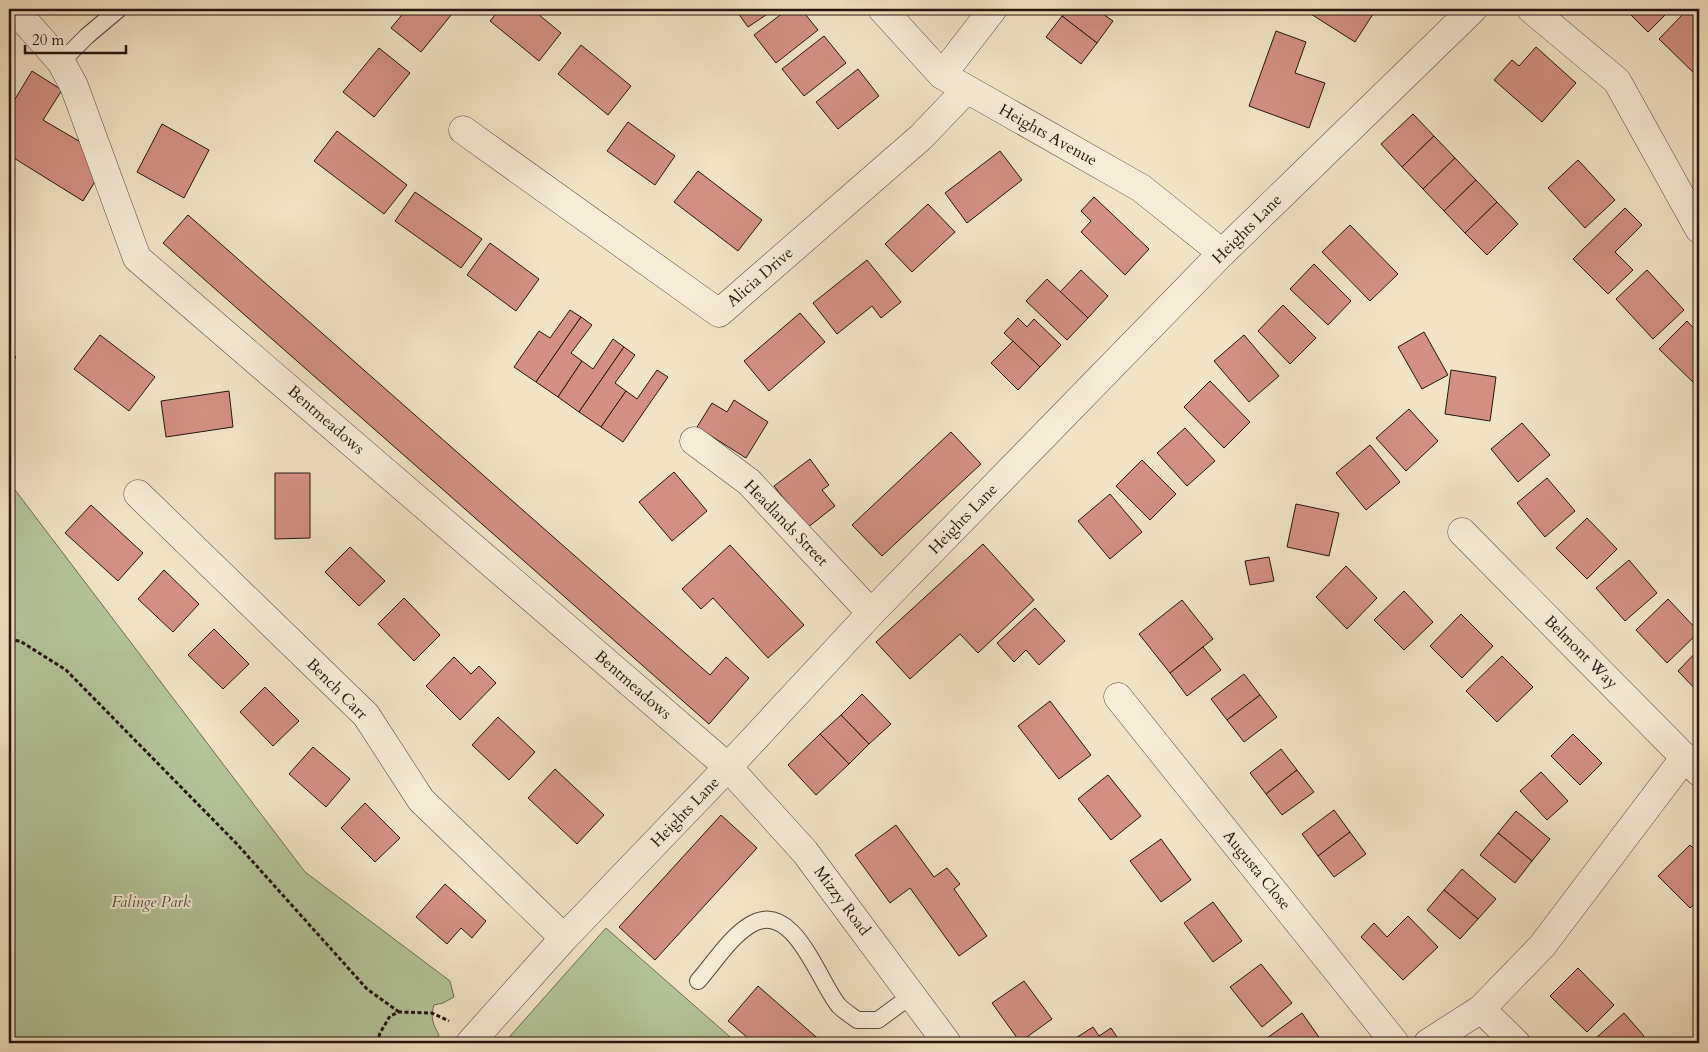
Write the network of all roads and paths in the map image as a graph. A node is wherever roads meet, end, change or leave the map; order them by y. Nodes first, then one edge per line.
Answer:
1 (14, 9) edge
2 (119, 9) edge
3 (882, 9) edge
4 (993, 9) edge
5 (1473, 9) edge
6 (1531, 9) edge
7 (62, 62) junction
8 (942, 75) junction
9 (966, 90) junction
10 (463, 130) dead end
11 (1699, 229) edge
12 (1222, 253) junction
13 (694, 441) dead end
14 (138, 494) dead end
15 (1462, 532) dead end
16 (871, 613) junction
17 (9, 640) edge
18 (1118, 697) dead end
19 (1692, 764) edge
20 (728, 767) junction
21 (564, 938) junction
22 (698, 981) dead end
23 (912, 995) junction
24 (1481, 1009) junction
25 (399, 1012) junction
26 (452, 1022) dead end
27 (377, 1043) edge
28 (470, 1043) edge
29 (947, 1043) edge
30 (1394, 1043) edge
31 (1428, 1043) edge
32 (1516, 1043) edge

1 - 7 street, Bentmeadows
2 - 7 lane
3 - 8 street, Heights Avenue
4 - 8 street
5 - 12 street, Heights Lane
6 - 11 street
7 - 20 street, Bentmeadows
8 - 9 street, Heights Avenue
9 - 10 street, Alicia Drive
9 - 12 street, Heights Avenue
12 - 16 street, Heights Lane
13 - 16 street, Headlands Street
14 - 21 street, Bench Carr
15 - 19 street, Belmont Way
16 - 20 street, Heights Lane
17 - 25 path
18 - 30 street, Augusta Close
19 - 24 street
20 - 21 street, Heights Lane
20 - 23 street, Mizzy Road
21 - 28 street, Heights Lane
22 - 23 lane
23 - 29 street, Mizzy Road
24 - 31 street
24 - 32 street
25 - 26 path
25 - 27 path

